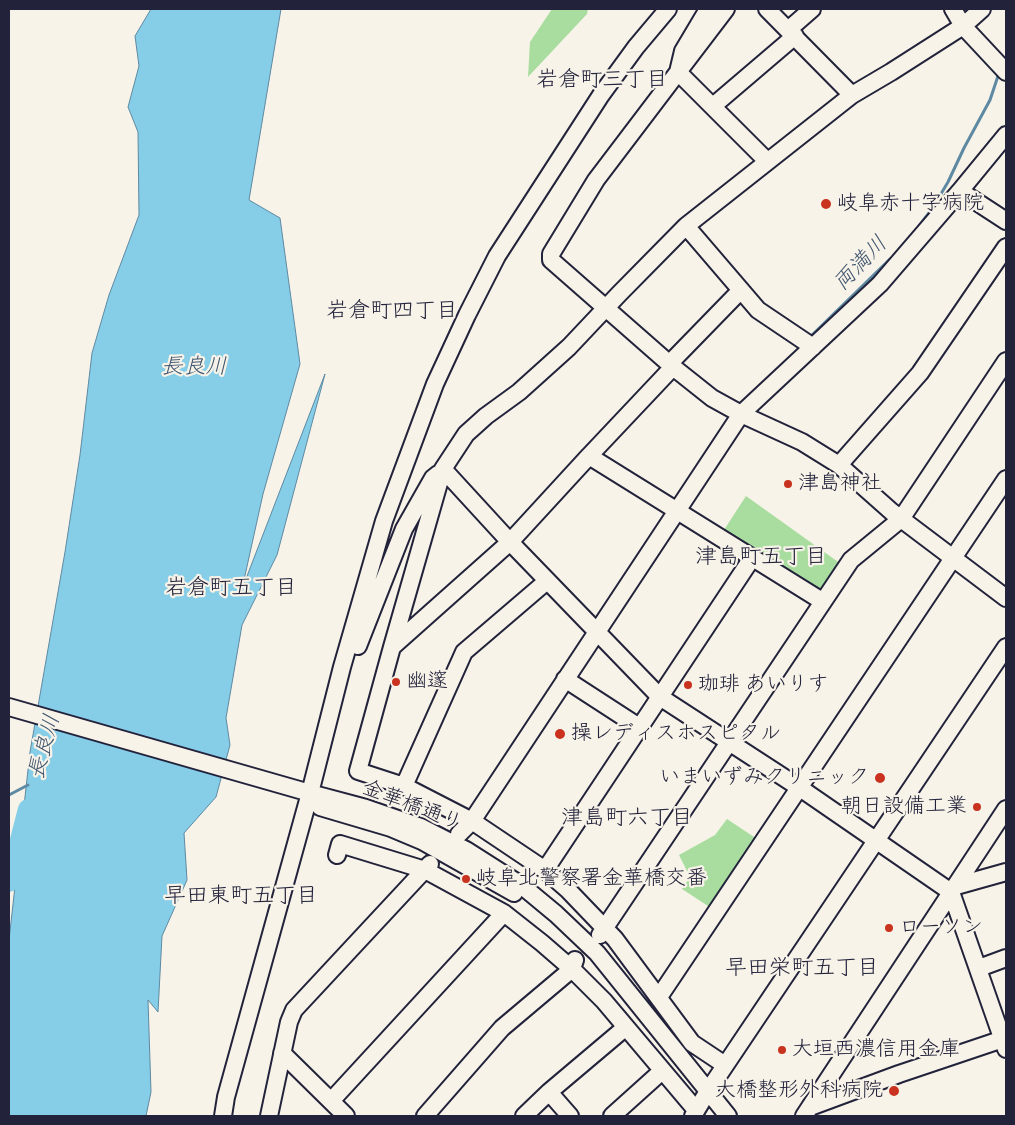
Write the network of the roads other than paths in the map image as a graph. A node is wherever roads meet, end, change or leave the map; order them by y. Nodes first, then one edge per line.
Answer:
1 (668, 9) edge
2 (708, 9) edge
3 (726, 9) edge
4 (767, 9) edge
5 (812, 9) edge
6 (953, 9) edge
7 (982, 9) edge
8 (963, 26) junction
9 (791, 33) junction
10 (678, 72) junction
11 (1006, 72) edge
12 (852, 95) junction
13 (713, 106) junction
14 (1006, 135) edge
15 (767, 162) junction
16 (960, 191) junction
17 (1006, 221) edge
18 (686, 226) junction
19 (1006, 247) edge
20 (741, 290) junction
21 (606, 308) junction
22 (813, 347) junction
23 (1006, 360) edge
24 (671, 365) junction
25 (741, 414) junction
26 (589, 456) junction
27 (839, 465) junction
28 (443, 469) junction
29 (1006, 479) edge
30 (677, 512) junction
31 (901, 519) junction
32 (510, 542) junction
33 (752, 558) junction
34 (954, 559) junction
35 (548, 581) junction
36 (1006, 598) edge
37 (822, 601) junction
38 (597, 633) junction
39 (392, 647) junction
40 (1006, 647) edge
41 (342, 667) junction
42 (565, 679) junction
43 (660, 696) junction
44 (9, 707) edge
45 (9, 716) edge
46 (640, 727) junction
47 (729, 742) junction
48 (404, 786) junction
49 (800, 788) junction
50 (300, 796) junction
51 (1006, 809) edge
52 (472, 821) junction
53 (459, 834) dead end
54 (877, 840) junction
55 (337, 854) dead end
56 (428, 866) junction
57 (545, 870) junction
58 (1006, 872) edge
59 (954, 889) junction
60 (504, 913) junction
61 (602, 931) junction
62 (1006, 958) edge
63 (573, 964) junction
64 (979, 968) junction
65 (659, 997) junction
66 (626, 1027) junction
67 (1005, 1042) edge
68 (282, 1054) junction
69 (725, 1066) junction
70 (662, 1071) junction
71 (549, 1092) junction
72 (331, 1101) junction
73 (700, 1104) edge
74 (807, 1112) edge
75 (223, 1116) edge
76 (269, 1116) edge
77 (346, 1116) edge
78 (425, 1116) edge
79 (524, 1116) edge
80 (570, 1116) edge
81 (612, 1116) edge
82 (716, 1116) edge
83 (728, 1116) edge

1 - 41 street
2 - 10 street
3 - 10 street
4 - 9 street
5 - 9 street
6 - 8 street
7 - 8 street
8 - 11 street
8 - 12 street
9 - 12 street
9 - 13 street
10 - 13 street
10 - 21 street
12 - 15 street
13 - 15 street
14 - 16 street
15 - 18 street
16 - 17 street
16 - 22 street
18 - 20 street
18 - 21 street
19 - 27 street
20 - 22 street
20 - 24 street
21 - 24 street
21 - 28 street
22 - 25 street
23 - 31 street
24 - 25 street
24 - 26 street
25 - 27 street
25 - 30 street
26 - 30 street
26 - 32 street
27 - 31 street
28 - 32 street
28 - 39 street
28 - 41 street
29 - 34 street
30 - 33 street
30 - 38 street
31 - 34 street
31 - 37 street
32 - 35 street
32 - 39 street
33 - 37 street
33 - 43 street
34 - 36 street
34 - 49 street
35 - 38 street
35 - 48 street
37 - 47 street
38 - 42 street
38 - 43 street
39 - 48 street
40 - 54 street
41 - 50 street
42 - 46 street
42 - 52 street
43 - 46 street
43 - 47 street
44 - 50 street, 金華橋通り
45 - 50 street, 金華橋通り
46 - 57 street
47 - 49 street
47 - 61 street
48 - 52 street
49 - 54 street
49 - 65 street
50 - 73 street, 金華橋通り
50 - 75 street
51 - 59 street
52 - 53 street
52 - 57 street
54 - 59 street
54 - 69 street
55 - 56 street
56 - 60 street
56 - 68 street
57 - 61 street
58 - 59 street
59 - 64 street
59 - 74 street
60 - 63 street
60 - 72 street
61 - 65 street
62 - 64 street
63 - 66 street
63 - 78 street
64 - 67 street
65 - 69 street
66 - 70 street
66 - 71 street
67 - 74 street
68 - 72 street
68 - 76 street
69 - 73 street
70 - 73 street
70 - 81 street
71 - 79 street
71 - 80 street
72 - 77 street
73 - 82 street, 金華橋通り
73 - 83 street, 金華橋通り

